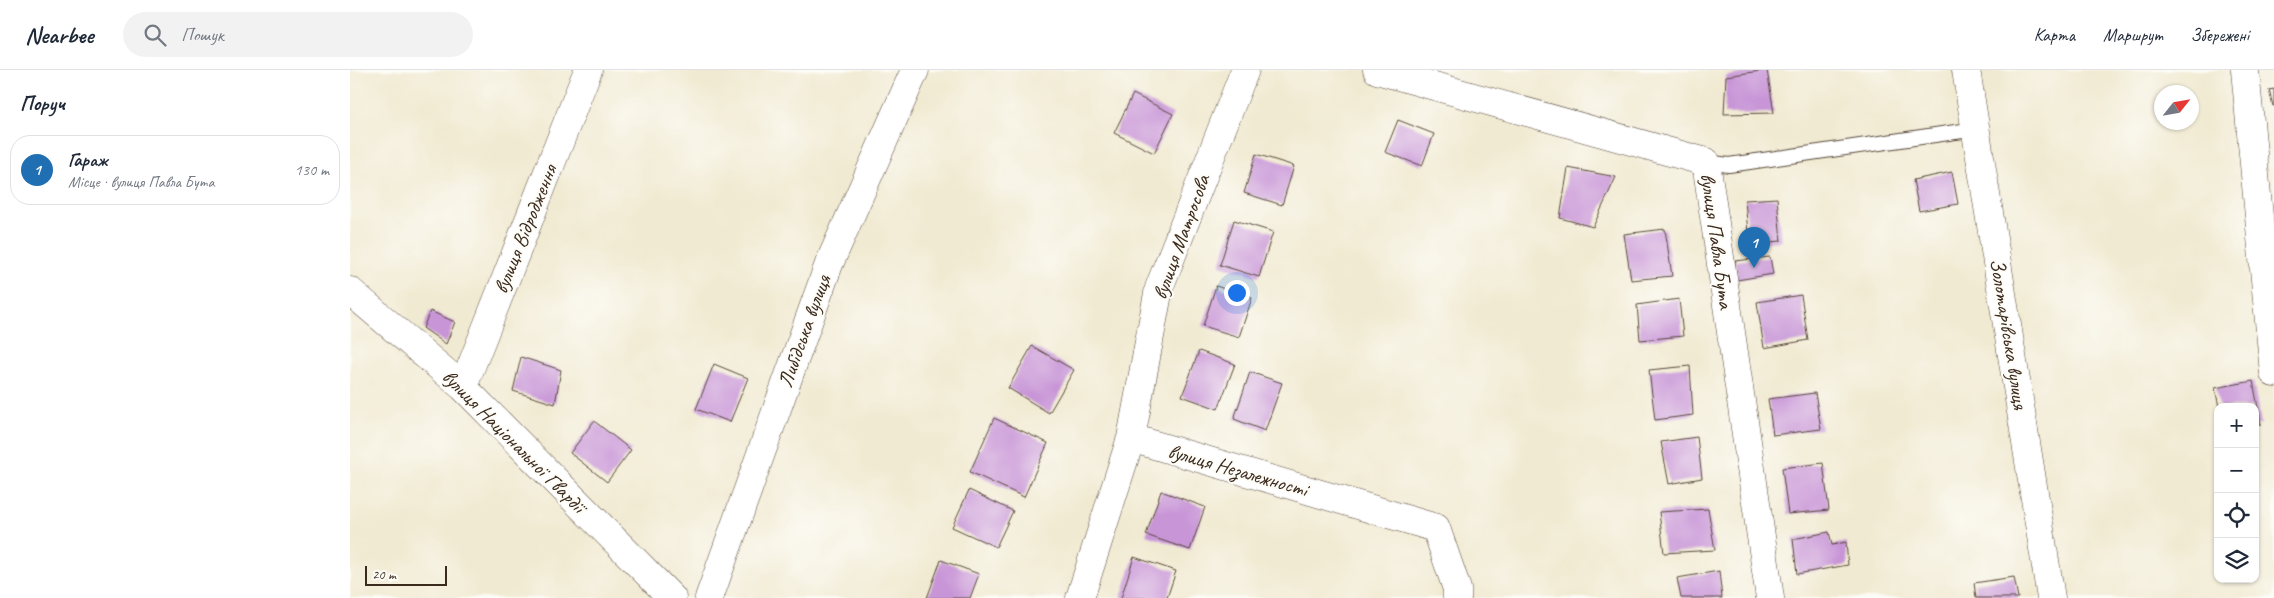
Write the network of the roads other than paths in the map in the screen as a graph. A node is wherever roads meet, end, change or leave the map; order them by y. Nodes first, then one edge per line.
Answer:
1 (588, 70) edge
2 (915, 70) edge
3 (1245, 70) edge
4 (1377, 70) edge
5 (1966, 70) edge
6 (2245, 70) edge
7 (1976, 129) junction
8 (1706, 162) junction
9 (350, 291) edge
10 (2274, 373) edge
11 (463, 387) junction
12 (1131, 438) junction
13 (672, 598) edge
14 (709, 598) edge
15 (1080, 598) edge
16 (1457, 598) edge
17 (1770, 598) edge
18 (2051, 598) edge

1 - 11 street, вулиця Відродження
2 - 14 street, Либідська вулиця
3 - 12 street, вулиця Матросова
4 - 8 street, вулиця Павла Бута
5 - 7 street, Золотарівська вулиця
6 - 10 street
7 - 8 lane
7 - 18 street, Золотарівська вулиця
8 - 17 street, вулиця Павла Бута
9 - 11 street, вулиця Національної Гвардії
11 - 13 street, вулиця Національної Гвардії
12 - 15 street
12 - 16 street, вулиця Незалежності

